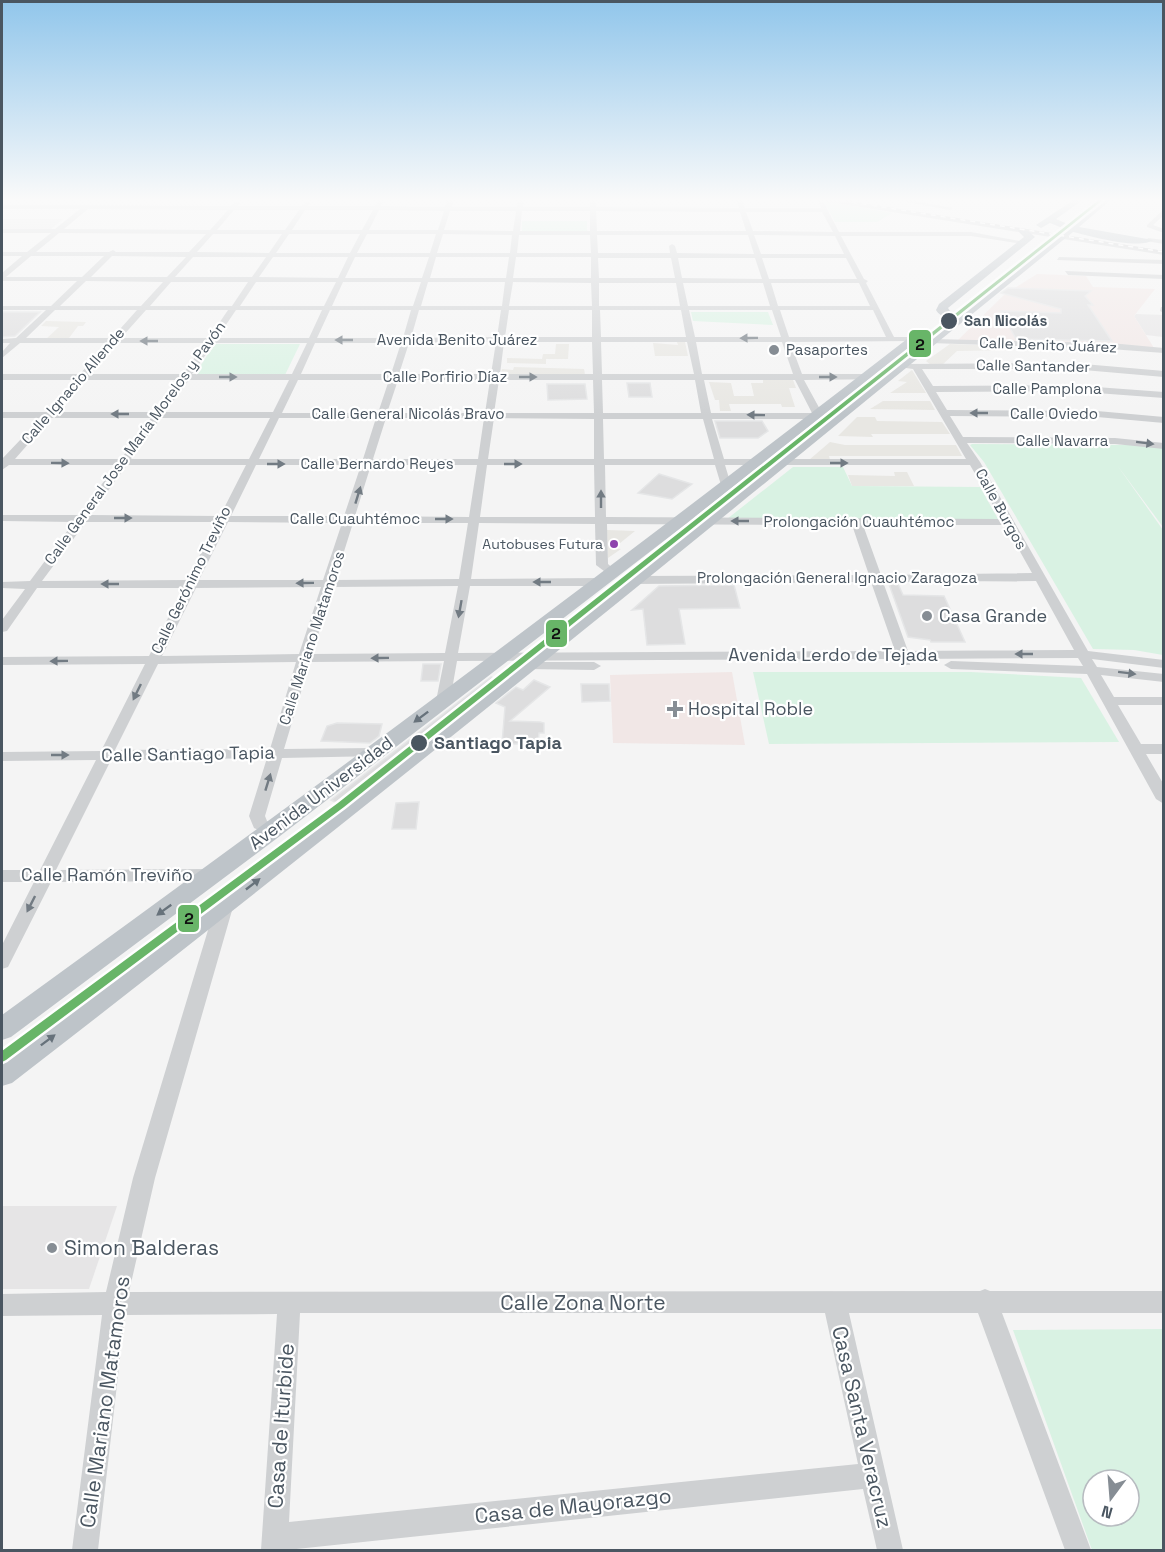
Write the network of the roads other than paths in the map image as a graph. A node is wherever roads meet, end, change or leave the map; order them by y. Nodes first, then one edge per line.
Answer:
1 (91, 271) edge
2 (175, 271) edge
3 (259, 271) edge
4 (343, 271) edge
5 (428, 271) edge
6 (509, 271) edge
7 (596, 271) edge
8 (677, 271) edge
9 (762, 271) edge
10 (858, 271) edge
11 (982, 271) edge
12 (1008, 271) edge
13 (1012, 271) edge
14 (1030, 271) edge
15 (1068, 273) dead end
16 (1164, 276) edge
17 (2, 278) edge
18 (82, 279) junction
19 (167, 280) junction
20 (252, 280) junction
21 (339, 280) junction
22 (425, 281) junction
23 (508, 281) junction
24 (596, 281) junction
25 (766, 281) junction
26 (864, 281) junction
27 (679, 282) junction
28 (976, 299) junction
29 (2, 308) edge
30 (52, 308) junction
31 (233, 308) junction
32 (877, 308) junction
33 (142, 309) junction
34 (326, 309) junction
35 (416, 309) junction
36 (505, 309) junction
37 (594, 309) junction
38 (776, 309) junction
39 (684, 310) junction
40 (946, 314) junction
41 (787, 338) junction
42 (891, 338) junction
43 (596, 339) junction
44 (690, 339) junction
45 (912, 339) junction
46 (311, 340) junction
47 (405, 340) junction
48 (501, 340) junction
49 (2, 341) edge
50 (17, 341) junction
51 (210, 341) junction
52 (933, 341) junction
53 (113, 342) junction
54 (1164, 351) edge
55 (2, 356) edge
56 (1106, 357) junction
57 (909, 366) junction
58 (1164, 374) edge
59 (2, 377) edge
60 (83, 377) junction
61 (186, 377) junction
62 (295, 377) junction
63 (394, 377) junction
64 (495, 377) junction
65 (597, 377) junction
66 (698, 377) junction
67 (798, 377) junction
68 (863, 377) junction
69 (888, 377) junction
70 (930, 389) junction
71 (1143, 393) junction
72 (1164, 395) edge
73 (944, 413) junction
74 (156, 414) junction
75 (274, 414) junction
76 (384, 414) junction
77 (491, 414) junction
78 (599, 414) junction
79 (706, 414) junction
80 (816, 414) junction
81 (1164, 414) edge
82 (2, 415) edge
83 (49, 415) junction
84 (1164, 420) edge
85 (960, 441) junction
86 (1164, 446) edge
87 (975, 462) junction
88 (122, 463) junction
89 (781, 463) junction
90 (3, 464) edge
91 (249, 464) junction
92 (368, 464) junction
93 (482, 464) junction
94 (600, 464) junction
95 (720, 464) junction
96 (752, 464) junction
97 (726, 485) junction
98 (2, 518) edge
99 (81, 518) junction
100 (351, 518) junction
101 (221, 519) junction
102 (474, 519) junction
103 (601, 520) junction
104 (681, 521) junction
105 (708, 521) junction
106 (855, 522) junction
107 (1009, 522) junction
108 (1039, 577) junction
109 (606, 578) junction
110 (875, 578) junction
111 (636, 580) junction
112 (329, 582) junction
113 (465, 582) junction
114 (189, 584) junction
115 (2, 585) edge
116 (33, 585) junction
117 (2, 628) edge
118 (1083, 654) junction
119 (501, 657) junction
120 (453, 658) junction
121 (304, 659) junction
122 (904, 659) junction
123 (152, 660) junction
124 (2, 661) edge
125 (536, 661) junction
126 (1164, 664) edge
127 (1091, 670) junction
128 (1164, 678) edge
129 (442, 701) junction
130 (1109, 701) junction
131 (1164, 701) edge
132 (1136, 749) junction
133 (1164, 749) edge
134 (276, 753) junction
135 (374, 753) junction
136 (106, 755) junction
137 (2, 756) edge
138 (1163, 798) edge
139 (272, 831) junction
140 (212, 875) junction
141 (2, 876) edge
142 (45, 876) junction
143 (224, 907) junction
144 (2, 962) edge
145 (2, 1029) edge
146 (2, 1075) edge
147 (985, 1300) junction
148 (289, 1302) junction
149 (1164, 1302) edge
150 (835, 1304) junction
151 (2, 1305) edge
152 (115, 1305) junction
153 (872, 1475) junction
154 (274, 1544) edge
155 (85, 1551) edge
156 (890, 1551) edge
157 (1078, 1551) edge

1 - 18 street
2 - 19 street, Calle Ignacio Allende
3 - 20 street, Calle General Jose María Morelos y Pavón
4 - 21 street, Calle Gerónimo Treviño
5 - 22 street, Calle Mariano Matamoros
6 - 23 street
7 - 24 street
8 - 27 street
9 - 25 street
10 - 26 street
11 - 40 highway
12 - 28 highway, Avenida Universidad
13 - 28 highway, Avenida Universidad
14 - 28 highway
15 - 16 street
17 - 18 street
18 - 19 street
18 - 30 street
19 - 20 street
19 - 33 street, Calle Ignacio Allende
20 - 21 street
20 - 31 street, Calle General Jose María Morelos y Pavón
21 - 22 street
21 - 34 street, Calle Gerónimo Treviño
22 - 23 street
22 - 35 street, Calle Mariano Matamoros
23 - 24 street
23 - 36 street
24 - 27 street
24 - 37 street
25 - 26 street
25 - 27 street
25 - 38 street
26 - 32 street
27 - 39 street
28 - 40 highway, Avenida Universidad
28 - 52 highway, Avenida Universidad
29 - 30 street
30 - 33 street
30 - 50 street
31 - 33 street
31 - 34 street
31 - 51 street, Calle General Jose María Morelos y Pavón
32 - 38 street
32 - 42 street
33 - 53 street, Calle Ignacio Allende
34 - 35 street
34 - 46 street, Calle Gerónimo Treviño
35 - 36 street
35 - 47 street, Calle Mariano Matamoros
36 - 37 street
36 - 48 street
37 - 39 street
37 - 43 street
38 - 39 street
38 - 41 street
39 - 44 street
40 - 45 highway, Avenida Universidad
41 - 42 street, Avenida Benito Juárez
41 -> 44 street, Avenida Benito Juárez
41 - 67 street
42 - 45 street, Avenida Benito Juárez
43 - 44 street, Avenida Benito Juárez
43 - 48 street, Avenida Benito Juárez
43 - 65 street
44 - 66 street
45 - 68 highway, Avenida Universidad
47 -> 46 street, Avenida Benito Juárez
46 - 51 street, Avenida Benito Juárez
46 - 62 street, Calle Gerónimo Treviño
47 - 48 street, Avenida Benito Juárez
47 - 63 street, Calle Mariano Matamoros
48 - 64 street
49 - 50 street, Avenida Benito Juárez
50 - 53 street, Avenida Benito Juárez
50 - 55 street
51 -> 53 street, Avenida Benito Juárez
51 - 61 street, Calle General Jose María Morelos y Pavón
52 - 56 street, Calle Benito Juárez
52 - 57 highway, Avenida Universidad
53 - 60 street, Calle Ignacio Allende
54 - 56 street, Calle Benito Juárez
56 - 57 street, Calle Santander
56 - 58 street, Calle Santander
56 - 71 street
57 - 69 highway, Avenida Universidad
57 - 70 street, Calle Burgos
59 - 60 street, Calle Porfirio Díaz
60 - 61 street, Calle Porfirio Díaz
60 - 83 street, Calle Ignacio Allende
61 -> 62 street, Calle Porfirio Díaz
61 - 74 street, Calle General Jose María Morelos y Pavón
62 - 63 street, Calle Porfirio Díaz
62 - 75 street, Calle Gerónimo Treviño
63 - 64 street, Calle Porfirio Díaz
63 - 76 street, Calle Mariano Matamoros
64 -> 65 street, Calle Porfirio Díaz
64 - 77 street
65 - 66 street, Calle Porfirio Díaz
65 - 78 street
66 - 67 street, Calle Porfirio Díaz
66 - 79 street
67 -> 68 street, Calle Porfirio Díaz
67 - 80 street
68 - 69 street, Calle Porfirio Díaz
68 - 80 highway, Avenida Universidad
69 - 89 highway, Avenida Universidad
70 - 71 street, Calle Pamplona
70 - 73 street, Calle Burgos
71 - 72 street, Calle Pamplona
71 - 81 street
84 -> 73 street, Calle Oviedo
73 - 85 street, Calle Burgos
74 - 75 street, Calle General Nicolás Bravo
74 -> 83 street, Calle General Nicolás Bravo
74 - 88 street, Calle General Jose María Morelos y Pavón
75 - 76 street, Calle General Nicolás Bravo
75 - 91 street, Calle Gerónimo Treviño
76 - 77 street, Calle General Nicolás Bravo
76 - 92 street, Calle Mariano Matamoros
77 - 78 street, Calle General Nicolás Bravo
77 - 93 street
78 - 79 street, Calle General Nicolás Bravo
78 - 94 street
80 -> 79 street, Calle General Nicolás Bravo
79 - 95 street
80 - 96 highway, Avenida Universidad
82 - 83 street, Calle General Nicolás Bravo
83 - 90 street, Calle Ignacio Allende
85 -> 86 street, Calle Navarra
85 - 87 street, Calle Burgos
89 -> 87 street, Calle Bernardo Reyes
87 - 107 street, Calle Burgos
90 -> 88 street, Calle Bernardo Reyes
88 - 91 street, Calle Bernardo Reyes
88 - 99 street, Calle General Jose María Morelos y Pavón
89 - 96 street, Calle Bernardo Reyes
89 - 105 highway, Avenida Universidad
91 -> 92 street, Calle Bernardo Reyes
91 - 101 street, Calle Gerónimo Treviño
92 - 93 street, Calle Bernardo Reyes
100 -> 92 street, Calle Mariano Matamoros
93 -> 94 street, Calle Bernardo Reyes
93 - 102 street
94 - 95 street, Calle Bernardo Reyes
103 -> 94 street
95 - 96 street, Calle Bernardo Reyes
95 - 97 street
96 - 97 highway, Avenida Universidad
97 - 104 highway, Avenida Universidad
98 - 99 street, Calle Cuauhtémoc
99 -> 101 street, Calle Cuauhtémoc
99 - 116 street, Calle General Jose María Morelos y Pavón
100 - 101 street, Calle Cuauhtémoc
100 -> 102 street, Calle Cuauhtémoc
100 - 112 street, Calle Mariano Matamoros
101 - 114 street, Calle Gerónimo Treviño
102 - 103 street, Calle Cuauhtémoc
102 - 113 street
103 - 104 street, Calle Cuauhtémoc
103 - 109 street
104 - 105 street, Calle Cuauhtémoc
104 - 109 highway, Avenida Universidad
106 -> 105 street, Prolongación Cuauhtémoc
105 - 111 highway, Avenida Universidad
106 - 107 street, Prolongación Cuauhtémoc
106 - 110 street
107 - 108 street, Calle Burgos
108 - 110 street, Prolongación General Ignacio Zaragoza
108 - 118 street, Calle Burgos
109 -> 113 street
109 - 119 highway, Avenida Universidad
110 - 111 street, Prolongación General Ignacio Zaragoza
110 - 122 street
111 - 125 highway, Avenida Universidad
112 - 113 street
112 -> 114 street
112 - 121 street, Calle Mariano Matamoros
113 -> 120 street
114 -> 116 street
114 - 123 street, Calle Gerónimo Treviño
115 - 116 street
116 - 117 street, Calle General Jose María Morelos y Pavón
118 -> 122 street, Avenida Lerdo de Tejada
118 - 126 street, Avenida Lerdo de Tejada
118 - 127 street, Calle Burgos
119 - 120 street, Avenida Lerdo de Tejada
119 - 125 street, Avenida Lerdo de Tejada
119 - 129 highway, Avenida Universidad
120 -> 121 street, Avenida Lerdo de Tejada
120 - 129 street
121 - 123 street, Avenida Lerdo de Tejada
121 - 134 street, Calle Mariano Matamoros
122 - 125 street, Avenida Lerdo de Tejada
122 - 127 street, Avenida Lerdo de Tejada
123 -> 124 street, Avenida Lerdo de Tejada
123 -> 136 street, Calle Gerónimo Treviño
143 -> 125 highway, Avenida Universidad
127 -> 128 street, Avenida Lerdo de Tejada
127 - 130 street, Calle Burgos
129 -> 135 highway, Avenida Universidad
130 - 131 street
130 - 132 street, Calle Burgos
132 - 133 street
132 - 138 street, Calle Burgos
134 - 135 street, Calle Santiago Tapia
134 - 136 street, Calle Santiago Tapia
139 -> 134 street, Calle Mariano Matamoros
135 - 139 highway, Avenida Universidad
137 -> 136 street, Calle Santiago Tapia
136 - 142 street, Calle Gerónimo Treviño
139 - 140 highway, Avenida Universidad
140 - 142 street, Calle Ramón Treviño
140 -> 145 highway, Avenida Universidad
141 - 142 street, Calle Ramón Treviño
142 -> 144 street, Calle Gerónimo Treviño
146 -> 143 highway, Avenida Universidad
143 - 152 street, Calle Mariano Matamoros
147 - 149 street, Calle Zona Norte
147 - 150 street, Calle Zona Norte
147 - 157 street
148 - 150 street, Calle Zona Norte
148 - 152 street, Calle Zona Norte
148 - 154 street, Casa de Iturbide
150 - 153 street, Casa Santa Veracruz
151 - 152 street, Calle Zona Norte
152 - 155 street, Calle Mariano Matamoros
153 - 154 street, Casa de Mayorazgo
153 - 156 street, Casa Santa Veracruz

